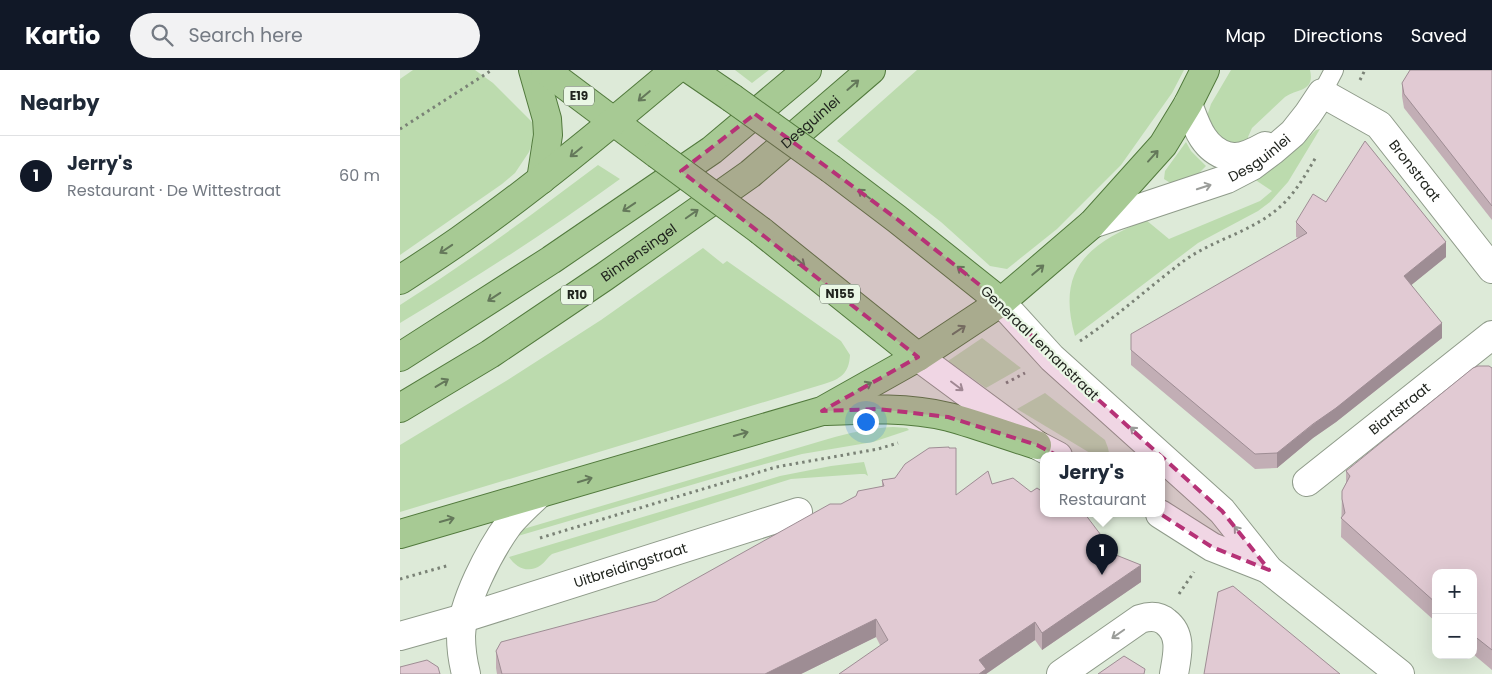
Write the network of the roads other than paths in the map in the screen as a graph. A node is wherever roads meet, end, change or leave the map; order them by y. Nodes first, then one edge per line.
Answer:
1 (533, 70) edge
2 (544, 70) edge
3 (674, 70) edge
4 (691, 70) edge
5 (807, 70) edge
6 (871, 70) edge
7 (1205, 70) edge
8 (1328, 82) edge
9 (1188, 104) junction
10 (614, 121) junction
11 (1293, 133) junction
12 (750, 174) joint
13 (541, 180) junction
14 (1092, 224) junction
15 (1492, 269) edge
16 (400, 280) edge
17 (1001, 302) junction
18 (1492, 335) edge
19 (400, 357) edge
20 (918, 357) junction
21 (400, 408) edge
22 (822, 411) junction
23 (1047, 451) edge
24 (1156, 452) edge
25 (1165, 460) edge
26 (1307, 482) dead end
27 (539, 494) junction
28 (798, 512) dead end
29 (1165, 517) edge
30 (400, 534) edge
31 (1269, 570) junction
32 (464, 618) junction
33 (400, 636) edge
34 (466, 674) edge
35 (1061, 674) edge
36 (1174, 674) edge
37 (1400, 674) edge

1 - 13 main road
2 - 10 main road, E19
3 -> 10 main road
17 -> 4 main road, Generaal Lemanstraat, bridge
5 -> 19 main road
12 -> 6 main road, Desguinlei / R10
7 - 9 main road
8 - 11 street
8 - 15 street, Bronstraat
9 - 11 street, Desguinlei
14 -> 9 main road
10 -> 13 main road
10 -> 20 main road, N155, bridge
14 -> 11 street, Desguinlei
21 -> 12 main road, Binnensingel / R10
13 -> 16 main road
17 -> 14 main road
20 -> 17 main road
24 -> 17 street, Generaal Lemanstraat
18 - 26 street, Biartstraat
22 -> 20 main road
20 -> 23 street, N155
22 - 23 main road
27 -> 22 main road
31 -> 25 street, Generaal Lemanstraat
30 -> 27 main road
27 - 32 street
28 - 32 street, Uitbreidingstraat
29 - 31 street, Generaal Lemanstraat
31 - 37 street, Generaal Lemanstraat
32 - 33 street, Uitbreidingstraat
32 - 34 street
36 -> 35 street

